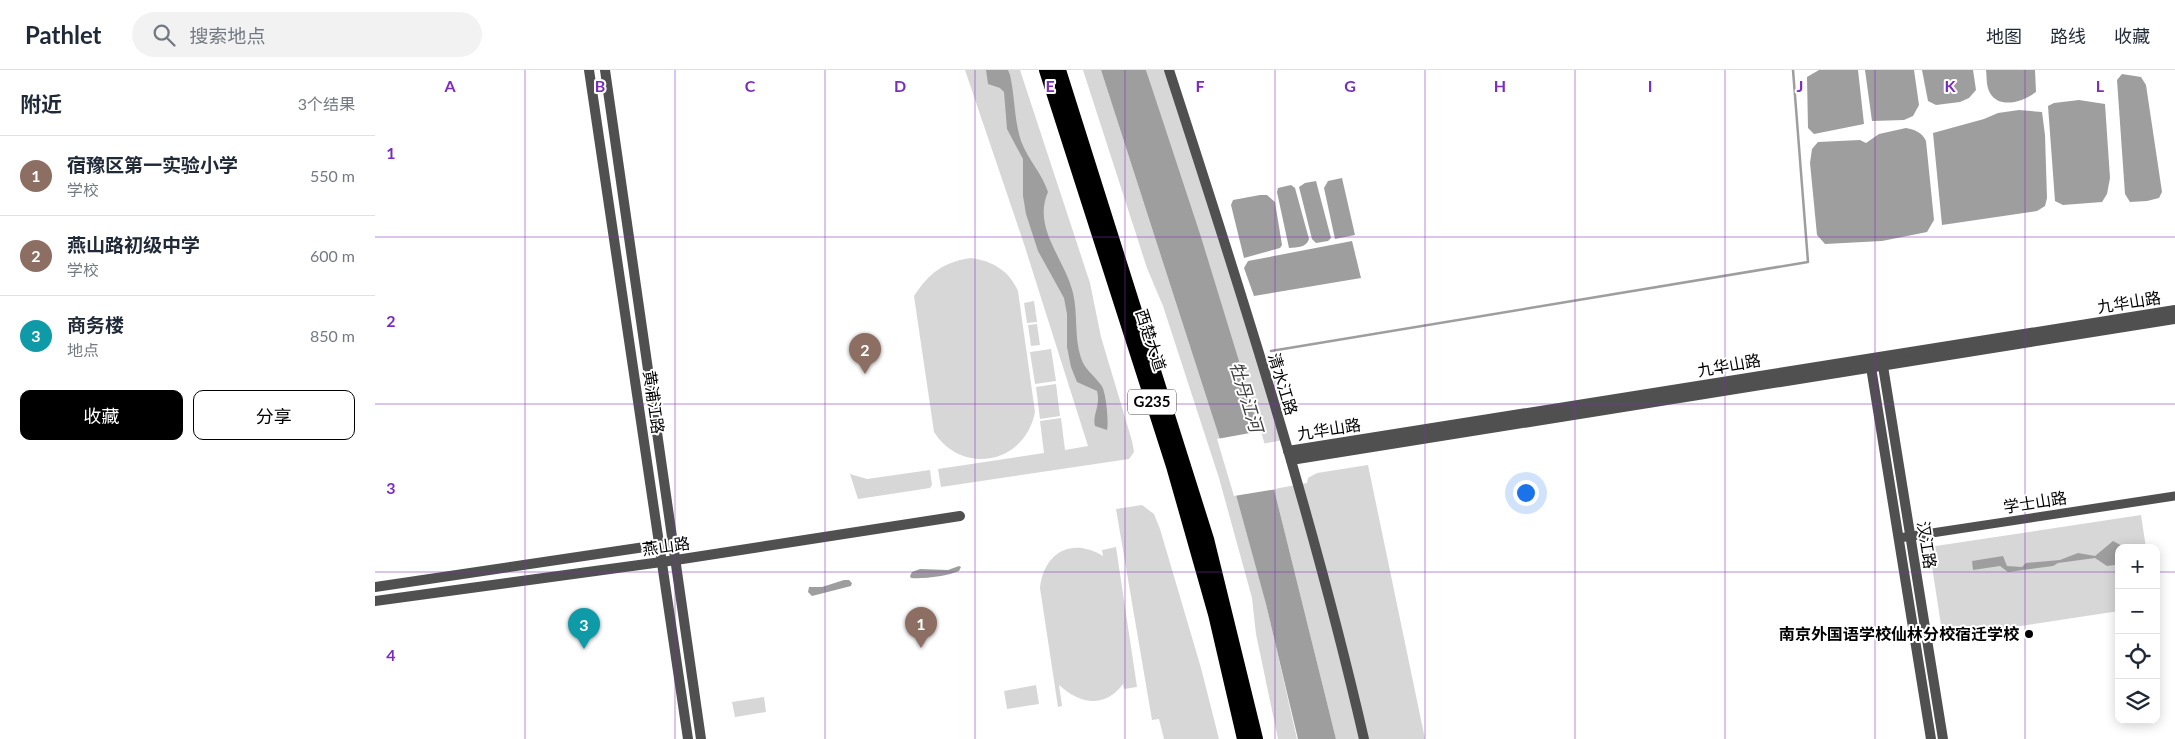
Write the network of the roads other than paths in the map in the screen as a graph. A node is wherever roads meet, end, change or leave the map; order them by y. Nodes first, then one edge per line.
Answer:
1 (589, 70) edge
2 (605, 70) edge
3 (1046, 70) edge
4 (1059, 70) edge
5 (1169, 70) edge
6 (2175, 310) edge
7 (2175, 319) edge
8 (1882, 361) junction
9 (1870, 362) junction
10 (1289, 456) junction
11 (2175, 496) edge
12 (960, 516) dead end
13 (1910, 536) junction
14 (1899, 538) junction
15 (673, 542) junction
16 (660, 545) junction
17 (676, 560) junction
18 (662, 562) junction
19 (375, 587) edge
20 (375, 601) edge
21 (688, 739) edge
22 (701, 739) edge
23 (1244, 739) edge
24 (1256, 739) edge
25 (1364, 739) edge
26 (1931, 739) edge
27 (1943, 739) edge

1 - 16 street, 黄浦江路
2 - 15 street, 黄浦江路
3 - 23 highway, 西楚大道 / G235
4 - 24 highway, 西楚大道 / G235
5 - 10 street, 清水江路
6 - 8 street, 九华山路
7 - 8 street, 九华山路
8 - 9 street, 九华山路
8 - 13 street, 汉江路
9 - 10 street, 九华山路
9 - 14 street, 汉江路
10 - 25 street, 清水江路
11 - 13 street, 学士山路
12 - 17 street, 燕山路
13 - 14 street, 学士山路
13 - 27 street, 汉江路
14 - 26 street, 汉江路
15 - 16 street, 燕山路
15 - 17 street, 黄浦江路
16 - 18 street, 黄浦江路
16 - 19 street, 燕山路
17 - 18 street, 燕山路
17 - 22 street, 黄浦江路
18 - 20 street, 燕山路
18 - 21 street, 黄浦江路

